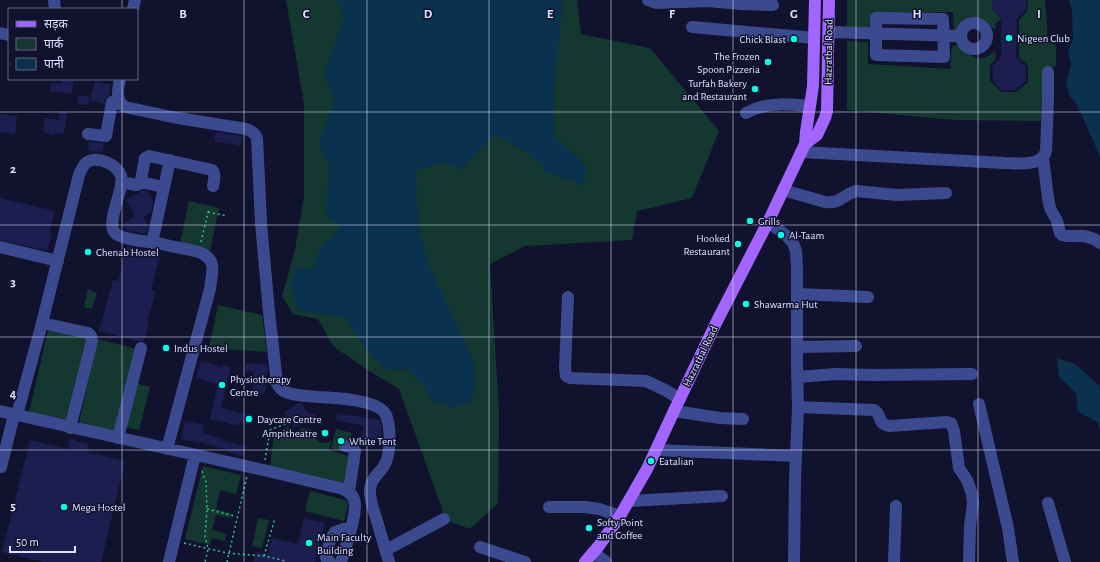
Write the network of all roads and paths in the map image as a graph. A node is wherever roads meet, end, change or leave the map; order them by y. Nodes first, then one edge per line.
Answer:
1 (648, 0) edge
2 (815, 0) edge
3 (829, 0) edge
4 (774, 5) dead end
5 (692, 27) dead end
6 (829, 32) junction
7 (876, 33) junction
8 (944, 36) junction
9 (961, 36) dead end
10 (814, 38) junction
11 (1048, 72) dead end
12 (120, 80) edge
13 (120, 104) junction
14 (810, 106) junction
15 (746, 113) dead end
16 (88, 134) dead end
17 (803, 148) junction
18 (1043, 158) junction
19 (170, 160) junction
20 (121, 182) junction
21 (140, 182) junction
22 (213, 186) dead end
23 (164, 187) junction
24 (783, 190) junction
25 (946, 193) dead end
26 (209, 208) dead end
27 (208, 212) junction
28 (227, 216) dead end
29 (768, 222) junction
30 (152, 243) junction
31 (1100, 243) edge
32 (0, 247) edge
33 (199, 252) junction
34 (58, 261) junction
35 (798, 294) junction
36 (568, 297) dead end
37 (868, 297) dead end
38 (42, 322) junction
39 (856, 346) dead end
40 (797, 347) junction
41 (141, 348) dead end
42 (972, 374) dead end
43 (797, 377) junction
44 (680, 399) junction
45 (979, 404) dead end
46 (798, 406) junction
47 (0, 411) edge
48 (674, 411) junction
49 (16, 415) junction
50 (743, 419) dead end
51 (291, 422) dead end
52 (70, 428) junction
53 (118, 438) junction
54 (346, 446) dead end
55 (167, 449) junction
56 (656, 450) junction
57 (195, 455) junction
58 (796, 456) junction
59 (1, 467) dead end
60 (250, 467) junction
61 (264, 470) junction
62 (349, 492) junction
63 (722, 496) dead end
64 (629, 500) junction
65 (1048, 503) dead end
66 (896, 506) dead end
67 (549, 507) dead end
68 (207, 508) junction
69 (234, 516) dead end
70 (620, 516) junction
71 (275, 518) dead end
72 (444, 519) dead end
73 (351, 528) junction
74 (174, 541) junction
75 (480, 547) dead end
76 (208, 549) junction
77 (593, 552) junction
78 (229, 553) junction
79 (264, 556) junction
80 (387, 556) edge
81 (270, 557) junction
82 (169, 562) edge
83 (205, 562) edge
84 (227, 562) edge
85 (269, 562) edge
86 (285, 562) edge
87 (330, 562) edge
88 (341, 562) edge
89 (525, 562) edge
90 (585, 562) edge
91 (606, 562) edge
92 (794, 562) edge
93 (894, 562) edge
94 (969, 562) edge
95 (1013, 562) edge
96 (1065, 562) edge

1 - 4 street
2 - 10 main road, Hazratbal Road
3 - 6 main road, Hazratbal Road
5 - 10 street
6 - 7 street
6 - 17 main road, Hazratbal Road
7 - 8 street
7 - 8 street
7 - 8 street
8 - 9 street
10 - 14 main road, Hazratbal Road
11 - 18 street
12 - 13 street
13 - 16 street
13 - 80 street
14 - 15 street
14 - 17 main road, Hazratbal Road
17 - 18 street
17 - 24 main road, Hazratbal Road
18 - 31 street
19 - 21 street
19 - 22 street
19 - 23 street
20 - 21 street
20 - 30 street
20 - 34 street
21 - 23 street
23 - 30 street
24 - 25 street
24 - 29 main road, Hazratbal Road
26 - 27 path
27 - 28 path
27 - 33 path
29 - 35 street
29 - 44 main road, Hazratbal Road
30 - 33 street
32 - 34 street
33 - 55 street
34 - 38 street
35 - 37 street
35 - 40 street
36 - 44 street
38 - 49 street
38 - 52 street
39 - 40 street
40 - 43 street
41 - 53 street
42 - 43 street
43 - 46 street
44 - 48 main road, Hazratbal Road
45 - 95 street
46 - 58 street
46 - 94 street
47 - 49 street
48 - 50 street
48 - 56 main road, Hazratbal Road
49 - 52 street
49 - 59 street
51 - 61 path
52 - 53 street
53 - 55 street
54 - 62 street
55 - 57 street
56 - 58 street
56 - 64 main road, Hazratbal Road
57 - 60 street
57 - 68 path
57 - 74 street
58 - 92 street
60 - 61 street
60 - 78 path
61 - 62 street
62 - 73 street
63 - 64 street
64 - 70 main road, Hazratbal Road
65 - 96 street
66 - 93 street
67 - 70 street
68 - 69 path
68 - 76 path
70 - 77 main road, Hazratbal Road
71 - 79 path
72 - 80 street
73 - 87 street
73 - 88 street
74 - 76 path
74 - 82 street
75 - 89 street
76 - 78 path
76 - 83 path
77 - 90 main road, Hazratbal Road
77 - 91 street
78 - 79 path
78 - 84 path
79 - 81 path
81 - 85 path
81 - 86 path

